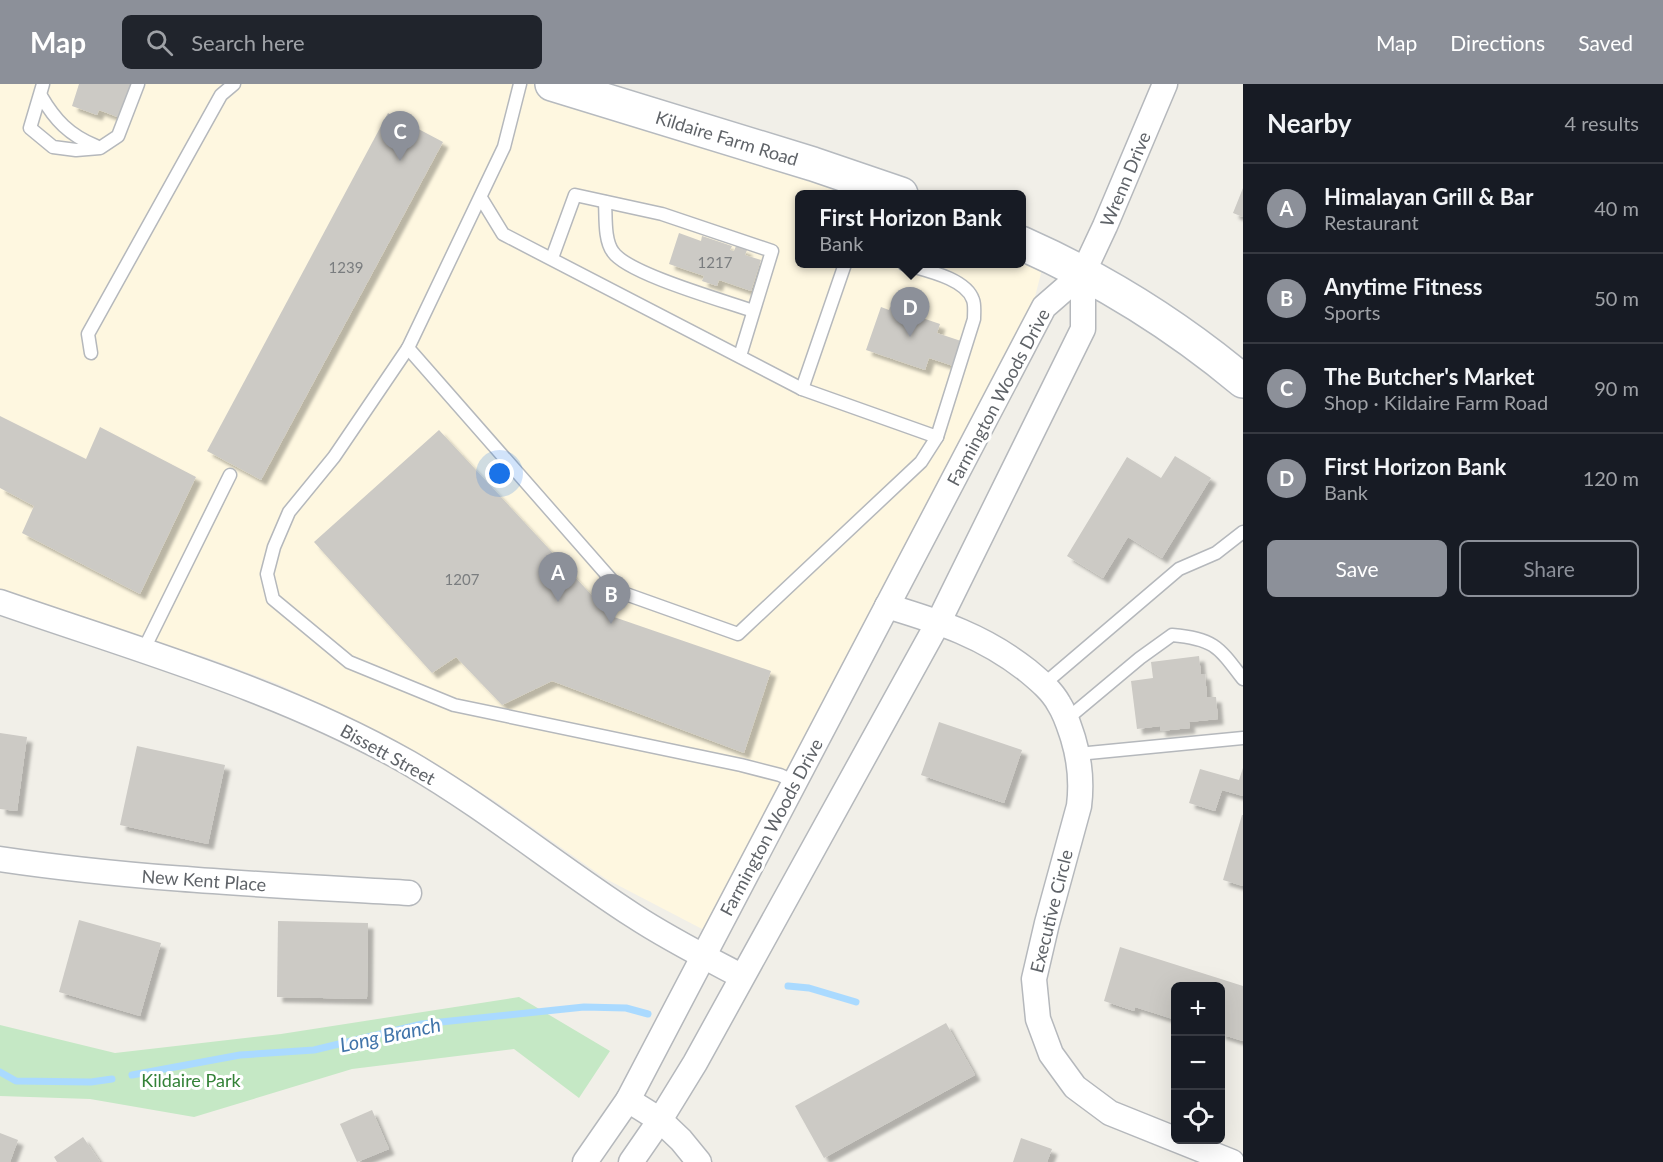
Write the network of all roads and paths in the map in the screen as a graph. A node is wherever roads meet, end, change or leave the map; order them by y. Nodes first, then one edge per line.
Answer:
1 (138, 84) edge
2 (234, 84) edge
3 (520, 84) edge
4 (552, 84) edge
5 (1165, 84) edge
6 (42, 90) edge
7 (100, 148) junction
8 (886, 190) edge
9 (481, 198) junction
10 (605, 202) junction
11 (1026, 245) edge
12 (552, 258) junction
13 (844, 268) edge
14 (916, 268) edge
15 (1083, 273) junction
16 (753, 311) junction
17 (408, 348) junction
18 (91, 353) dead end
19 (740, 356) junction
20 (1243, 381) edge
21 (802, 388) junction
22 (937, 437) junction
23 (230, 475) dead end
24 (1243, 532) edge
25 (0, 602) edge
26 (887, 606) junction
27 (939, 621) junction
28 (143, 651) junction
29 (1243, 679) edge
30 (1044, 684) junction
31 (1067, 719) junction
32 (1243, 738) edge
33 (1077, 754) junction
34 (795, 782) junction
35 (0, 859) edge
36 (409, 893) dead end
37 (704, 956) junction
38 (741, 976) junction
39 (628, 1100) junction
40 (660, 1120) junction
41 (585, 1162) edge
42 (631, 1162) edge
43 (699, 1162) edge
44 (1232, 1162) edge

1 - 7 lane
2 - 18 lane
3 - 9 lane
4 - 8 main road, Kildaire Farm Road
5 - 15 street, Wrenn Drive
6 - 7 lane
6 - 7 lane
9 - 12 lane
9 - 17 lane
10 - 12 lane
10 - 16 lane
10 - 16 lane
11 - 15 main road
12 - 19 lane
13 - 21 lane
14 - 22 lane
15 - 20 main road
15 - 26 street, Farmington Woods Drive
15 - 27 street
16 - 19 lane
17 - 22 lane
17 - 34 lane
19 - 21 lane
21 - 22 lane
23 - 28 lane
24 - 30 lane
25 - 28 street, Bissett Street
26 - 27 street, Executive Circle
26 - 34 street, Farmington Woods Drive
27 - 30 street, Executive Circle
27 - 38 street
28 - 37 street, Bissett Street
29 - 31 lane
30 - 31 street, Executive Circle
31 - 33 street, Executive Circle
32 - 33 lane
33 - 44 street, Executive Circle
34 - 37 street, Farmington Woods Drive
35 - 36 street, New Kent Place
37 - 38 street, Bissett Street
37 - 39 street, Farmington Woods Drive
38 - 40 street
39 - 40 street
39 - 41 street, Farmington Woods Drive
40 - 42 street
40 - 43 street

